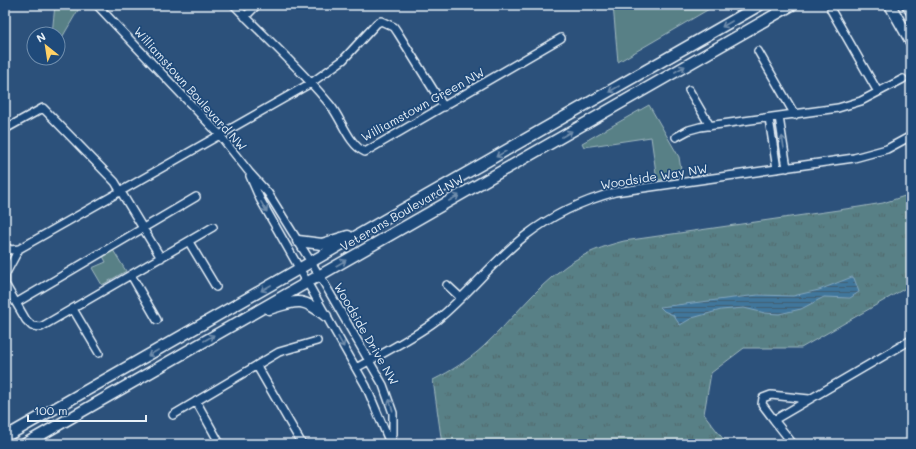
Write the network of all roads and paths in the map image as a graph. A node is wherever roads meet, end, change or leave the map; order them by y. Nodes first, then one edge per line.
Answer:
1 (97, 5) edge
2 (234, 5) edge
3 (257, 5) edge
4 (760, 5) edge
5 (792, 5) edge
6 (890, 5) edge
7 (831, 10) dead end
8 (245, 17) junction
9 (561, 38) dead end
10 (911, 42) edge
11 (758, 51) dead end
12 (903, 79) dead end
13 (311, 82) junction
14 (689, 90) dead end
15 (878, 92) junction
16 (444, 107) junction
17 (795, 115) junction
18 (779, 117) junction
19 (769, 119) junction
20 (710, 126) junction
21 (5, 129) edge
22 (219, 134) junction
23 (911, 136) edge
24 (676, 137) dead end
25 (787, 168) junction
26 (777, 169) junction
27 (249, 172) junction
28 (121, 190) junction
29 (196, 197) dead end
30 (213, 227) dead end
31 (143, 228) junction
32 (367, 230) junction
33 (298, 241) junction
34 (189, 242) junction
35 (5, 246) edge
36 (19, 249) junction
37 (161, 258) junction
38 (311, 262) junction
39 (300, 269) junction
40 (131, 275) junction
41 (319, 276) junction
42 (308, 282) junction
43 (447, 284) dead end
44 (216, 287) dead end
45 (461, 298) junction
46 (16, 303) junction
47 (73, 309) junction
48 (248, 316) junction
49 (326, 316) junction
50 (157, 320) dead end
51 (911, 340) edge
52 (318, 341) dead end
53 (99, 353) dead end
54 (370, 361) junction
55 (257, 366) junction
56 (356, 368) junction
57 (809, 399) junction
58 (196, 401) junction
59 (173, 415) dead end
60 (774, 420) junction
61 (5, 438) edge
62 (25, 444) edge
63 (220, 444) edge
64 (302, 444) edge
65 (390, 444) edge
66 (793, 444) edge

1 - 22 street, Williamstown Boulevard NW
2 - 8 street, Williamstown Green NW
3 - 8 street
4 -> 32 main road, Veterans Boulevard NW
41 -> 5 main road, Veterans Boulevard NW
6 - 10 main road
7 - 15 street
8 - 13 street, Williamstown Green NW
9 - 16 street, Williamstown Green NW
11 - 17 street
12 - 15 street
13 - 16 street, Williamstown Green NW
13 - 16 street
13 - 22 street
14 - 20 street
15 - 17 street
17 - 18 street
18 - 19 street
25 -> 18 street
19 - 20 street
19 - 26 street
20 - 24 street
21 - 28 street
22 - 27 street, Williamstown Boulevard NW
22 - 28 street
23 - 25 street, Woodside Way NW
25 - 26 street, Woodside Way NW
26 - 45 street, Woodside Way NW
27 - 33 street, Williamstown Boulevard NW
27 -> 39 street, Williamstown Boulevard NW
28 - 31 street
28 - 36 street
29 - 31 street
30 - 34 street
31 - 37 street
31 - 46 street
32 - 33 main road
32 - 38 main road, Veterans Boulevard NW
33 - 38 street, Williamstown Boulevard NW
34 - 37 street
34 - 44 street
35 - 36 street
36 - 46 street
37 - 40 street
38 - 39 main road, Veterans Boulevard NW
38 - 41 street, Woodside Drive NW
39 - 42 street, Woodside Drive NW
39 -> 61 main road, Veterans Boulevard NW
40 - 47 street
40 - 50 street
41 - 42 main road, Veterans Boulevard NW
41 - 54 street, Woodside Drive NW
42 - 48 main road, Veterans Boulevard NW
42 - 49 street, Woodside Drive NW
43 - 45 street
45 - 54 street, Woodside Way NW
46 - 47 street
47 - 53 street
48 - 49 main road
62 -> 48 main road, Veterans Boulevard NW
49 -> 56 street, Woodside Drive NW
51 - 57 street
52 - 55 street
54 - 56 street, Woodside Way NW
65 -> 54 street, Woodside Drive NW
55 - 58 street
55 - 64 street
56 - 65 street, Woodside Drive NW
57 - 60 street
57 - 60 street
58 - 59 street
58 - 63 street
60 - 66 street

